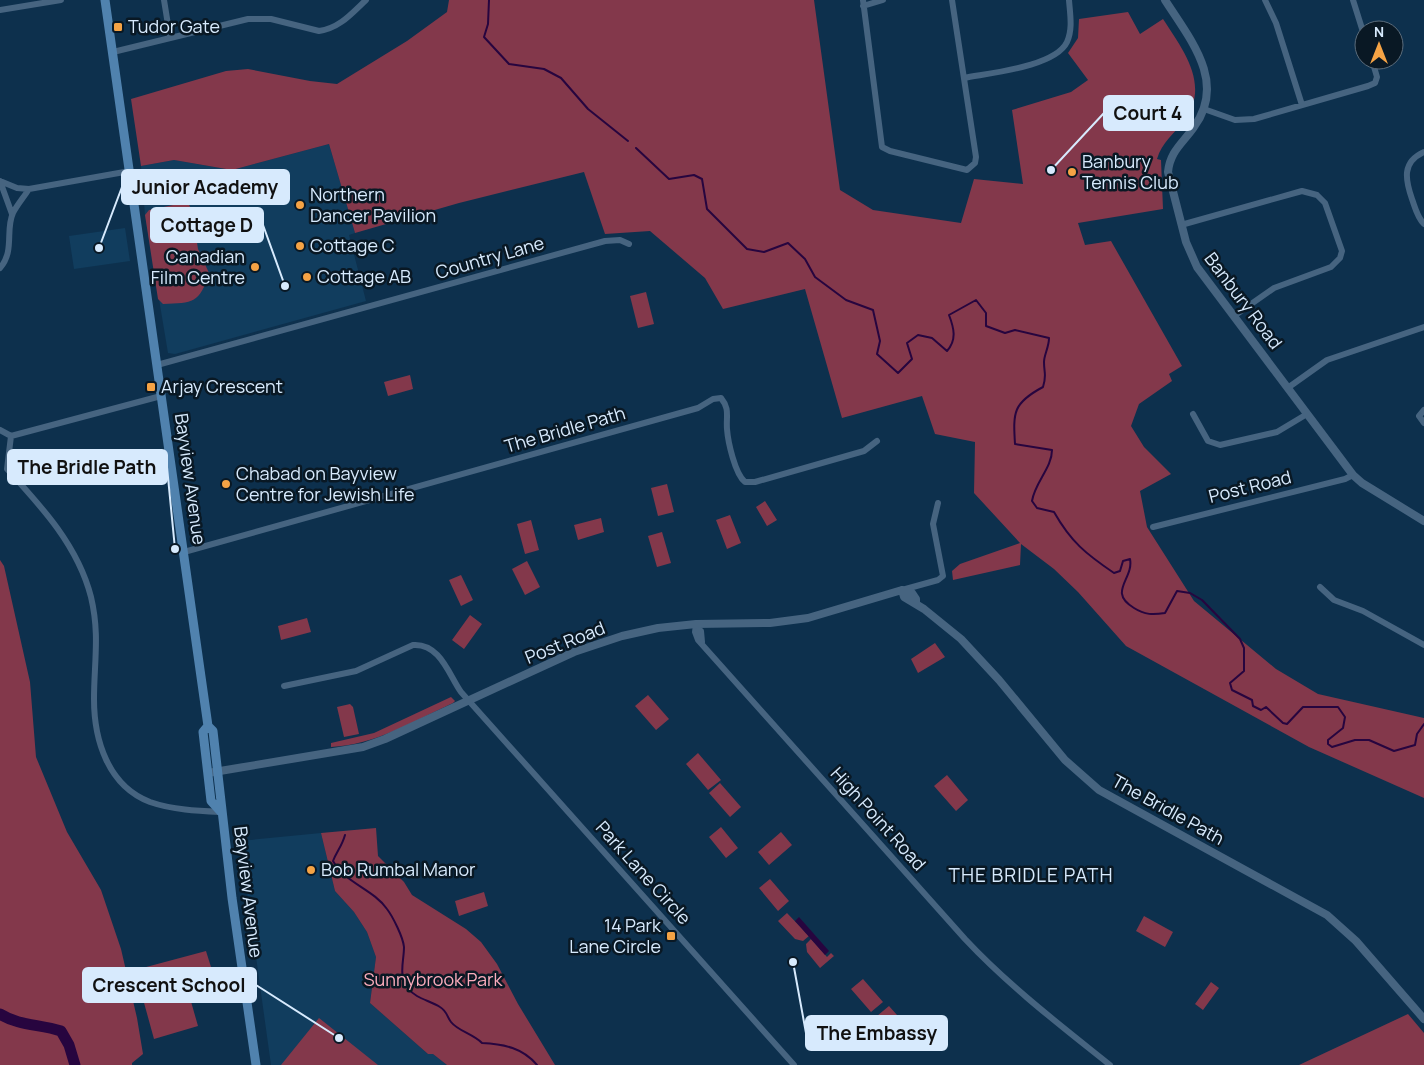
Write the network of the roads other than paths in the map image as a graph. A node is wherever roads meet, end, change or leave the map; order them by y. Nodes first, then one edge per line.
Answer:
1 (61, 0) edge
2 (105, 0) edge
3 (164, 0) edge
4 (366, 0) edge
5 (883, 0) edge
6 (952, 0) edge
7 (1068, 0) edge
8 (1165, 0) edge
9 (1266, 0) edge
10 (1354, 0) edge
11 (863, 3) edge
12 (0, 10) edge
13 (1360, 20) edge
14 (170, 37) junction
15 (113, 52) junction
16 (1375, 70) edge
17 (964, 78) junction
18 (1302, 105) junction
19 (1204, 109) junction
20 (1424, 152) edge
21 (130, 172) junction
22 (0, 181) edge
23 (29, 189) junction
24 (12, 214) junction
25 (1424, 224) edge
26 (1181, 225) junction
27 (629, 244) dead end
28 (0, 268) edge
29 (1234, 316) junction
30 (1424, 327) edge
31 (157, 366) junction
32 (1289, 387) junction
33 (161, 396) junction
34 (1424, 410) edge
35 (1193, 414) dead end
36 (1307, 414) junction
37 (1424, 423) edge
38 (0, 430) edge
39 (11, 436) junction
40 (876, 441) dead end
41 (0, 466) edge
42 (7, 469) junction
43 (1353, 475) junction
44 (938, 503) dead end
45 (1424, 521) edge
46 (1153, 527) dead end
47 (184, 552) junction
48 (1320, 587) dead end
49 (902, 590) junction
50 (697, 626) junction
51 (1424, 645) edge
52 (284, 686) dead end
53 (469, 701) junction
54 (208, 726) junction
55 (218, 772) junction
56 (208, 773) junction
57 (221, 812) junction
58 (1424, 1019) edge
59 (256, 1065) edge
60 (794, 1065) edge
61 (1110, 1065) edge

1 - 12 street
2 - 15 main road, Bayview Avenue
3 - 14 street
4 - 14 street
5 - 11 street
6 - 17 street
7 - 17 street
8 - 19 street, Banbury Road
9 - 18 street
10 - 13 street
11 - 17 street
14 - 15 street
15 - 21 main road, Bayview Avenue
16 - 18 street
18 - 19 street
19 - 26 street, Banbury Road
20 - 25 street
21 - 23 street
21 - 31 main road, Bayview Avenue
22 - 23 street
22 - 24 street
23 - 24 street
24 - 28 street
26 - 29 street, Banbury Road
26 - 29 street
27 - 31 street, Country Lane
29 - 32 street, Banbury Road
30 - 32 street
31 - 33 main road, Bayview Avenue
32 - 36 street, Banbury Road
33 - 39 street
33 - 47 main road, Bayview Avenue
34 - 37 street
35 - 36 street
36 - 43 street, Banbury Road
38 - 39 street
39 - 42 street
40 - 47 street, The Bridle Path
41 - 42 street
42 - 57 street
43 - 45 street, Banbury Road
43 - 46 street, Post Road
44 - 49 street, Post Road
47 - 54 main road, Bayview Avenue
48 - 51 street
49 - 50 street, Post Road
49 - 58 street, The Bridle Path
50 - 53 street, Post Road
50 - 61 street, High Point Road
52 - 53 street, Park Lane Circle
53 - 55 street, Post Road
53 - 60 street, Park Lane Circle
54 - 55 main road, Bayview Avenue
54 - 56 main road, Bayview Avenue
55 - 56 street, Post Road
55 - 57 main road, Bayview Avenue
56 - 57 main road, Bayview Avenue
57 - 59 main road, Bayview Avenue

